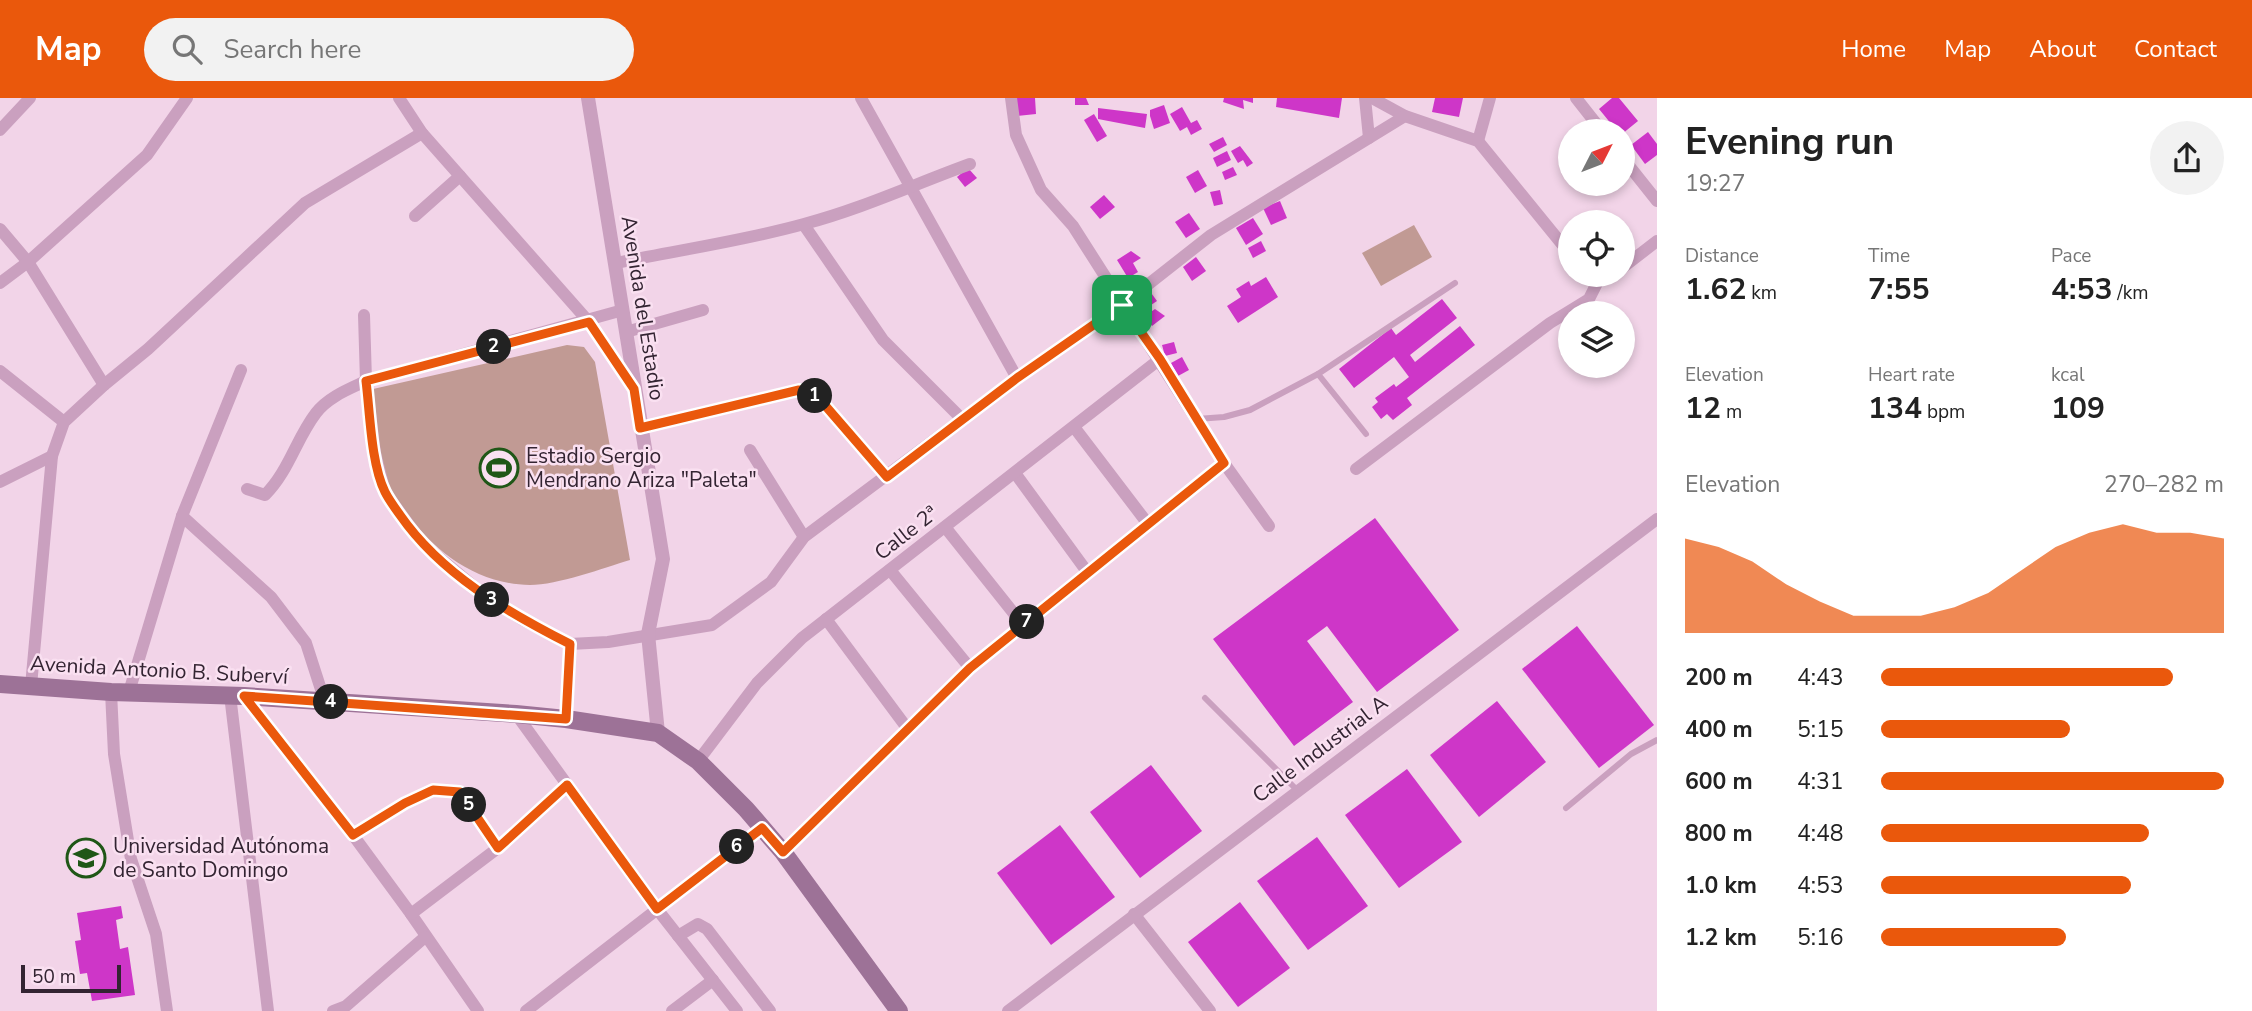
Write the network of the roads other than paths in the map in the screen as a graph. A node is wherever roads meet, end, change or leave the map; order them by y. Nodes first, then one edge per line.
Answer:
1 (30, 98) edge
2 (399, 98) edge
3 (588, 98) edge
4 (861, 98) edge
5 (1011, 98) edge
6 (1365, 98) edge
7 (1372, 98) edge
8 (1490, 98) edge
9 (1576, 98) edge
10 (182, 100) edge
11 (1405, 116) junction
12 (1593, 119) edge
13 (0, 130) edge
14 (422, 133) junction
15 (1369, 138) junction
16 (1478, 141) junction
17 (970, 164) dead end
18 (1635, 173) edge
19 (460, 176) junction
20 (909, 186) junction
21 (1657, 201) edge
22 (415, 216) dead end
23 (804, 225) junction
24 (0, 229) edge
25 (1558, 239) edge
26 (1657, 241) edge
27 (1635, 258) edge
28 (28, 262) junction
29 (615, 263) junction
30 (1454, 283) dead end
31 (0, 284) edge
32 (1594, 287) edge
33 (1122, 305) junction
34 (623, 310) junction
35 (703, 310) dead end
36 (364, 315) dead end
37 (589, 322) junction
38 (626, 332) junction
39 (1160, 359) junction
40 (241, 370) dead end
41 (0, 371) edge
42 (1318, 374) junction
43 (1017, 378) junction
44 (366, 381) junction
45 (104, 384) junction
46 (634, 389) junction
47 (1197, 419) junction
48 (963, 420) junction
49 (64, 422) junction
50 (1074, 427) junction
51 (640, 428) junction
52 (1366, 434) dead end
53 (750, 450) dead end
54 (52, 456) junction
55 (1224, 463) junction
56 (1356, 469) dead end
57 (1015, 473) junction
58 (887, 477) junction
59 (0, 482) edge
60 (247, 489) dead end
61 (182, 516) junction
62 (1657, 519) edge
63 (1148, 524) junction
64 (1269, 526) dead end
65 (945, 527) junction
66 (804, 537) junction
67 (890, 570) junction
68 (1088, 573) junction
69 (826, 619) junction
70 (1023, 625) junction
71 (648, 634) junction
72 (570, 644) junction
73 (970, 668) junction
74 (0, 684) edge
75 (31, 687) junction
76 (120, 692) junction
77 (237, 696) junction
78 (1205, 698) dead end
79 (325, 702) junction
80 (516, 714) junction
81 (566, 719) junction
82 (907, 728) junction
83 (658, 733) junction
84 (1657, 740) edge
85 (698, 761) junction
86 (567, 785) junction
87 (1297, 790) junction
88 (1566, 808) dead end
89 (762, 828) junction
90 (353, 835) junction
91 (498, 848) junction
92 (783, 852) junction
93 (657, 909) junction
94 (411, 914) junction
95 (1134, 914) junction
96 (678, 936) junction
97 (425, 937) junction
98 (713, 980) junction
99 (167, 1011) edge
100 (268, 1011) edge
101 (333, 1011) edge
102 (478, 1011) edge
103 (526, 1011) edge
104 (672, 1011) edge
105 (737, 1011) edge
106 (770, 1011) edge
107 (899, 1011) edge
108 (1008, 1011) edge
109 (1210, 1011) edge

1 - 13 street
2 - 14 street
3 - 29 street, Avenida del Estadio
4 - 20 street
5 - 33 street
6 - 15 street
7 - 11 street
8 - 16 street
9 - 12 street
10 - 28 street
11 - 15 street
11 - 16 street
14 - 19 street
14 - 45 street
15 - 33 street
16 - 25 street
17 - 20 street
18 - 21 street
19 - 22 street
19 - 37 street
20 - 23 street
20 - 43 street
23 - 29 street
23 - 48 street
24 - 28 street
26 - 27 street
28 - 31 street
28 - 45 street
29 - 34 street, Avenida del Estadio
30 - 42 lane
32 - 56 street
33 - 39 street
33 - 43 street
34 - 37 street
34 - 38 street, Avenida del Estadio
35 - 38 street
36 - 44 street
37 - 44 street
37 - 46 street
38 - 46 street, Avenida del Estadio
39 - 47 street
39 - 50 street, Calle 2ª
40 - 61 street
41 - 49 street
42 - 47 lane
42 - 52 lane
43 - 48 street
44 - 60 street
44 - 72 street
45 - 49 street
46 - 51 street, Avenida del Estadio
47 - 55 street
48 - 58 street
49 - 54 street
50 - 57 street, Calle 2ª
50 - 63 street
51 - 58 street
51 - 71 street, Avenida del Estadio
53 - 66 street
54 - 59 street
54 - 75 street
55 - 63 street
55 - 64 street
57 - 65 street, Calle 2ª
57 - 68 street
58 - 66 street
61 - 76 street
61 - 79 street
62 - 87 street, Calle Industrial A
63 - 68 street
65 - 67 street, Calle 2ª
65 - 70 street
66 - 71 street
67 - 69 street, Calle 2ª
67 - 73 street
68 - 70 street
69 - 82 street
69 - 85 street, Calle 2ª
70 - 73 street
71 - 72 street
71 - 83 street, Avenida del Estadio
72 - 81 street
73 - 82 street
74 - 75 main road, Avenida Antonio B. Suberví
75 - 76 main road, Avenida Antonio B. Suberví
76 - 77 main road, Avenida Antonio B. Suberví
76 - 99 street
77 - 79 main road, Avenida Antonio B. Suberví
77 - 90 street
77 - 100 street
78 - 87 lane
79 - 80 main road, Avenida Antonio B. Suberví
80 - 81 main road, Avenida Antonio B. Suberví
80 - 86 street
81 - 83 main road, Avenida Antonio B. Suberví
82 - 92 street
83 - 85 main road, Avenida Antonio B. Suberví
84 - 88 lane
85 - 89 main road, Avenida Antonio B. Suberví
86 - 91 street
86 - 93 street
87 - 95 street, Calle Industrial A
89 - 92 main road, Avenida Antonio B. Suberví
89 - 93 street
90 - 91 street
90 - 94 street
91 - 94 street
92 - 107 main road, Avenida Antonio B. Suberví
93 - 96 street
93 - 103 street
94 - 97 street
95 - 108 street, Calle Industrial A
95 - 109 street
96 - 98 street
96 - 106 street
97 - 101 street
97 - 102 street
98 - 104 street
98 - 105 street

